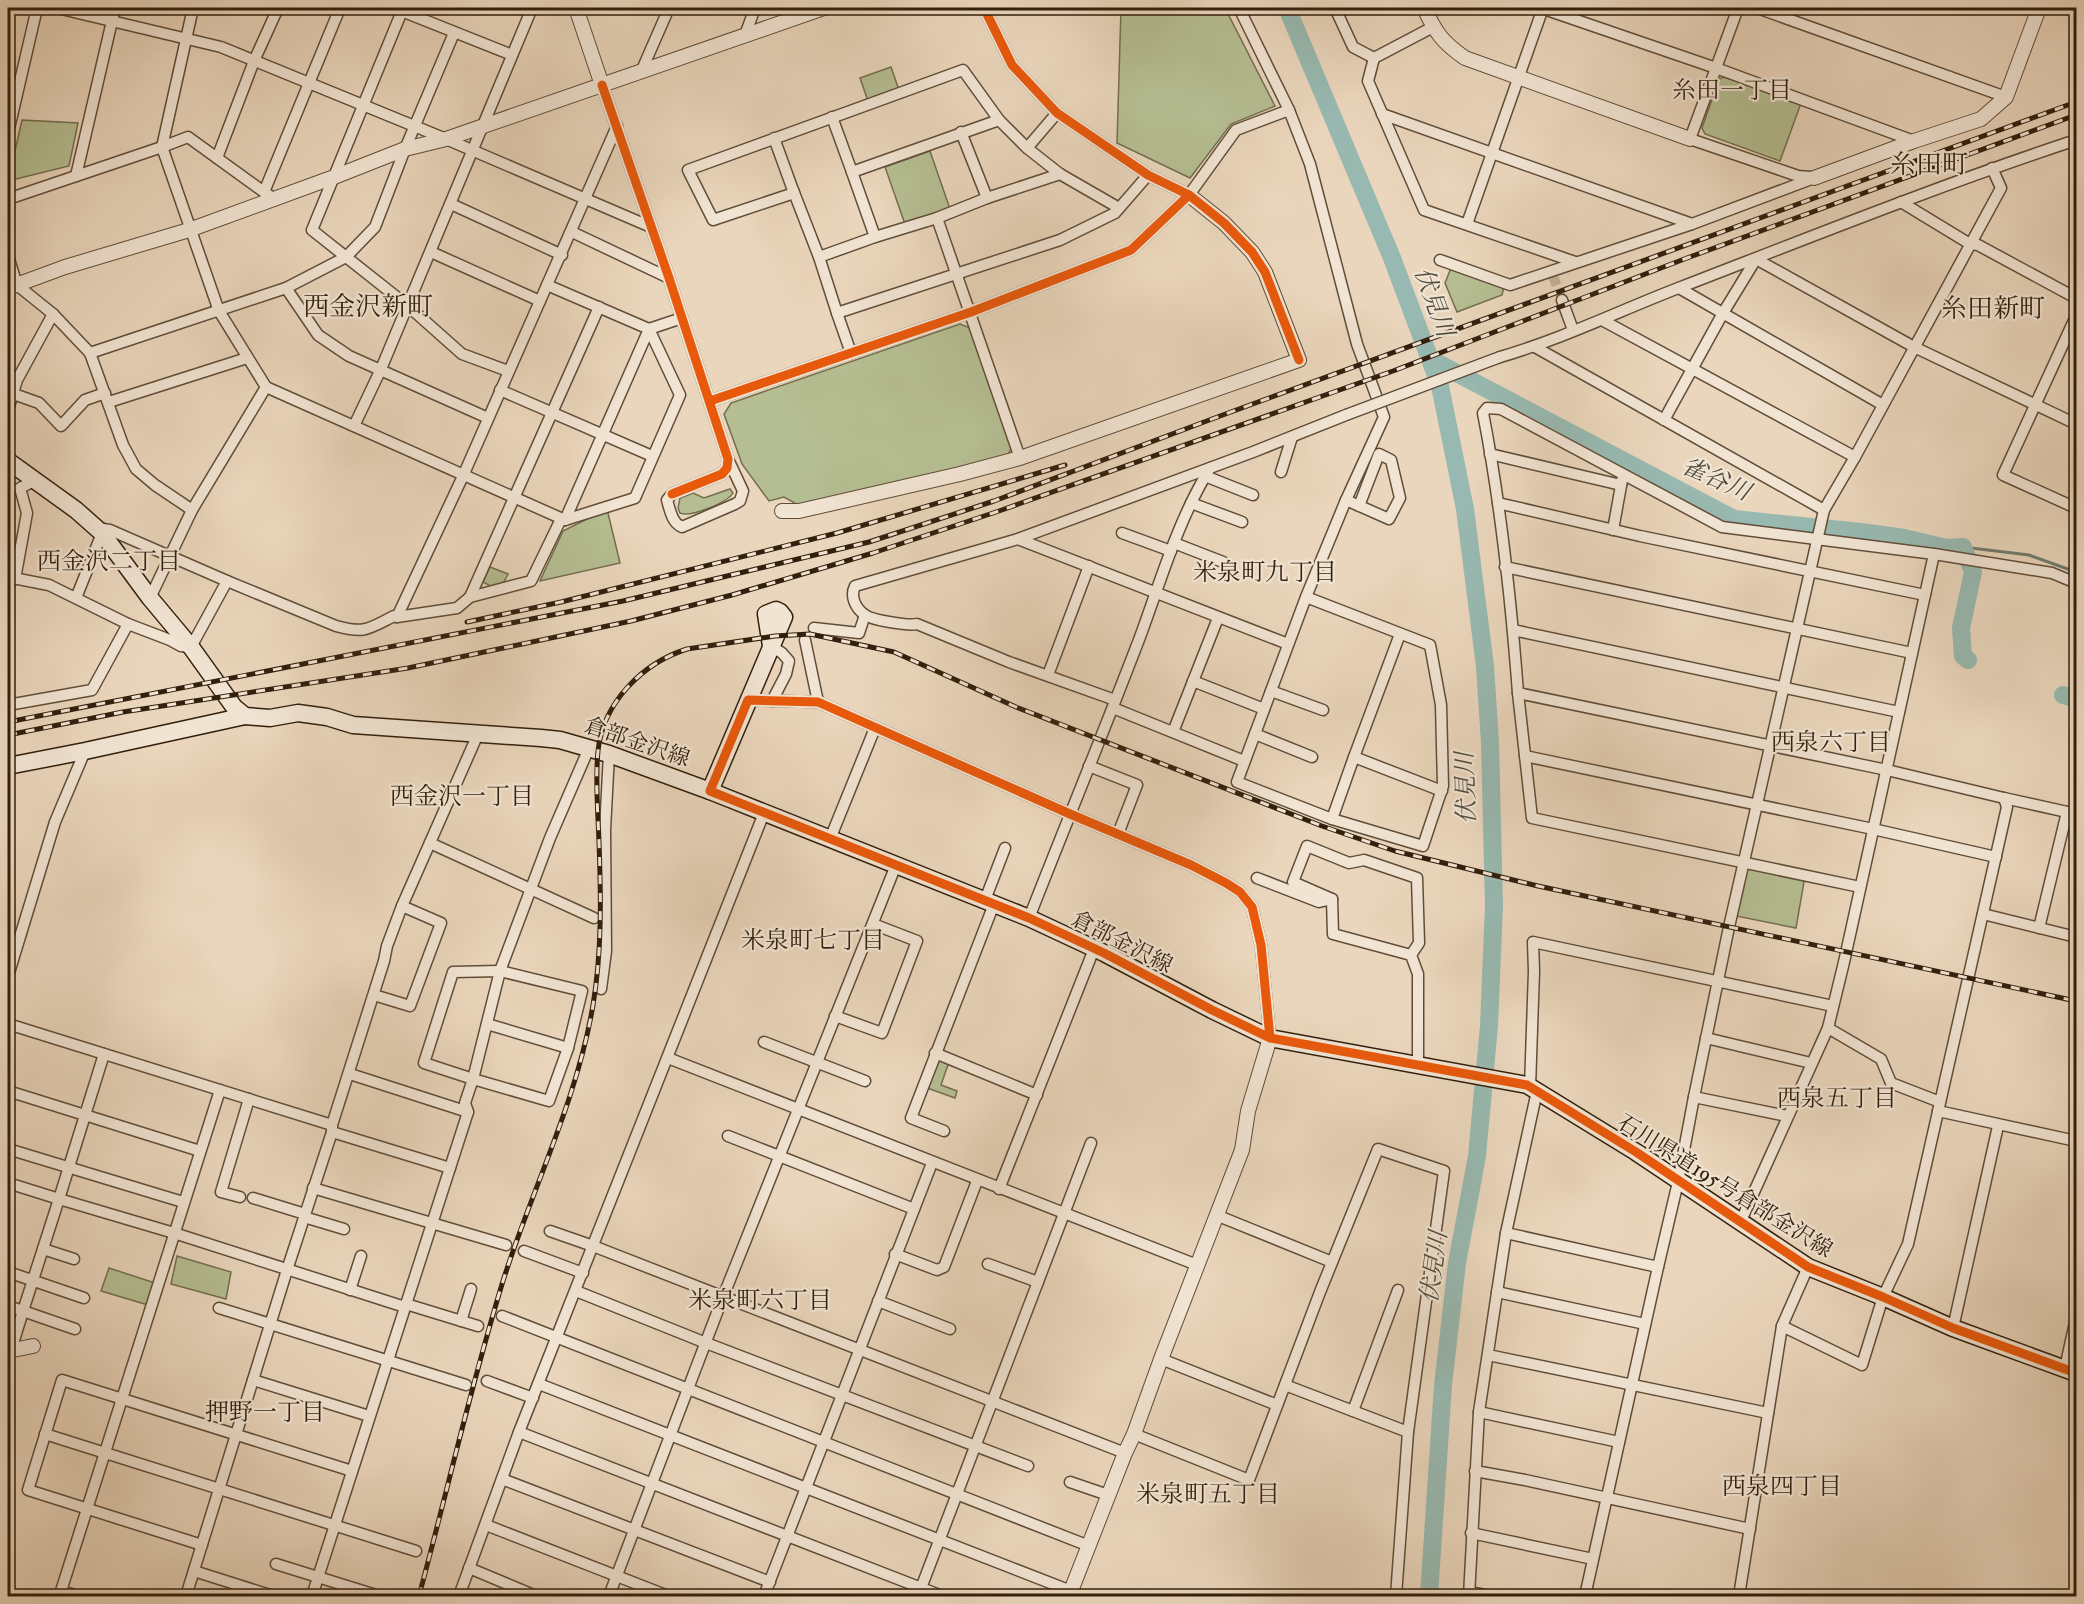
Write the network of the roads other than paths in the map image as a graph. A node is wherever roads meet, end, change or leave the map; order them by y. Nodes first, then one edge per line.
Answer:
1 (38, 8) edge
2 (57, 8) edge
3 (115, 8) edge
4 (193, 8) edge
5 (278, 8) edge
6 (340, 8) edge
7 (532, 8) edge
8 (576, 8) edge
9 (669, 8) edge
10 (755, 8) edge
11 (819, 8) edge
12 (984, 8) edge
13 (1239, 8) edge
14 (1335, 8) edge
15 (1424, 8) edge
16 (1542, 8) edge
17 (1738, 8) edge
18 (1757, 8) edge
19 (2039, 8) edge
20 (398, 9) edge
21 (112, 20) junction
22 (1433, 27) junction
23 (454, 33) junction
24 (745, 35) junction
25 (188, 39) junction
26 (512, 55) junction
27 (1374, 58) junction
28 (255, 61) junction
29 (1716, 68) junction
30 (642, 72) junction
31 (1517, 78) junction
32 (308, 83) junction
33 (602, 85) junction
34 (2006, 97) junction
35 (362, 106) junction
36 (1289, 110) junction
37 (1057, 113) junction
38 (1382, 114) junction
39 (832, 117) junction
40 (999, 120) junction
41 (484, 124) junction
42 (616, 126) junction
43 (416, 128) junction
44 (961, 132) junction
45 (8, 133) edge
46 (774, 138) junction
47 (446, 139) junction
48 (1690, 139) junction
49 (2076, 140) edge
50 (1914, 141) junction
51 (162, 147) junction
52 (1027, 148) junction
53 (405, 149) junction
54 (472, 151) junction
55 (1491, 153) junction
56 (217, 158) junction
57 (1992, 168) junction
58 (852, 172) junction
59 (1060, 174) junction
60 (76, 176) junction
61 (1148, 176) junction
62 (334, 177) junction
63 (1814, 178) junction
64 (793, 190) junction
65 (269, 195) junction
66 (1188, 195) junction
67 (987, 198) junction
68 (8, 199) edge
69 (586, 199) junction
70 (1901, 202) junction
71 (451, 204) junction
72 (1119, 208) junction
73 (937, 218) junction
74 (1467, 224) junction
75 (1692, 224) junction
76 (651, 227) junction
77 (189, 230) junction
78 (572, 232) junction
79 (875, 237) junction
80 (1970, 244) junction
81 (431, 252) junction
82 (562, 255) junction
83 (8, 256) edge
84 (346, 257) junction
85 (819, 257) junction
86 (1756, 259) junction
87 (1440, 260) dead end
88 (1575, 262) junction
89 (957, 274) junction
90 (669, 278) junction
91 (548, 285) junction
92 (12, 287) edge
93 (286, 288) junction
94 (1679, 288) junction
95 (2076, 298) edge
96 (1562, 300) tunnel mouth
97 (540, 301) junction
98 (408, 306) junction
99 (599, 307) junction
100 (219, 311) junction
101 (971, 312) junction
102 (837, 313) junction
103 (1723, 313) junction
104 (53, 314) junction
105 (2076, 316) edge
106 (682, 318) junction
107 (1602, 320) junction
108 (649, 329) junction
109 (1573, 330) junction
110 (1535, 347) junction
111 (1914, 347) junction
112 (90, 353) junction
113 (851, 353) junction
114 (247, 358) junction
115 (381, 369) junction
116 (1693, 369) junction
117 (508, 371) junction
118 (266, 387) junction
119 (500, 390) junction
120 (10, 393) edge
121 (107, 398) junction
122 (710, 401) junction
123 (1883, 405) junction
124 (2036, 405) junction
125 (8, 410) edge
126 (552, 411) junction
127 (488, 418) junction
128 (1664, 420) junction
129 (2076, 424) edge
130 (354, 426) junction
131 (602, 434) junction
132 (1292, 437) junction
133 (1490, 454) junction
134 (652, 456) junction
135 (1855, 457) junction
136 (1020, 458) junction
137 (728, 459) junction
138 (8, 461) edge
139 (1207, 472) junction
140 (1281, 472) dead end
141 (463, 476) junction
142 (1622, 479) junction
143 (36, 480) junction
144 (1253, 495) dead end
145 (514, 498) junction
146 (1346, 500) junction
147 (1191, 502) junction
148 (1498, 503) junction
149 (1359, 506) junction
150 (2076, 508) edge
151 (192, 510) junction
152 (782, 511) dead end
153 (1823, 514) junction
154 (563, 519) junction
155 (1242, 522) dead end
156 (99, 530) junction
157 (1613, 530) junction
158 (1122, 533) dead end
159 (1817, 537) junction
160 (1018, 539) junction
161 (1173, 547) junction
162 (1934, 554) junction
163 (170, 556) junction
164 (1223, 562) dead end
165 (1089, 566) junction
166 (1505, 567) junction
167 (1810, 571) junction
168 (11, 578) edge
169 (226, 581) junction
170 (2076, 583) edge
171 (1156, 594) junction
172 (1925, 596) junction
173 (76, 597) junction
174 (470, 597) junction
175 (1306, 597) junction
176 (150, 598) junction
177 (865, 615) junction
178 (397, 618) junction
179 (1218, 618) junction
180 (128, 624) junction
181 (813, 628) dead end
182 (1798, 629) junction
183 (1513, 630) junction
184 (1400, 634) junction
185 (806, 640) dead end
186 (1288, 644) junction
187 (771, 646) joint
188 (191, 647) junction
189 (1912, 653) junction
190 (1048, 675) junction
191 (1193, 681) junction
192 (1785, 688) junction
193 (1271, 691) junction
194 (1518, 693) junction
195 (748, 700) junction
196 (772, 701) junction
197 (818, 702) junction
198 (1114, 704) junction
199 (8, 705) edge
200 (1264, 709) junction
201 (1323, 710) dead end
202 (1899, 712) junction
203 (245, 716) junction
204 (875, 728) junction
205 (1173, 732) junction
206 (478, 734) junction
207 (1255, 734) junction
208 (1771, 746) junction
209 (589, 748) junction
210 (85, 752) junction
211 (609, 754) junction
212 (1525, 756) junction
213 (1312, 757) dead end
214 (1354, 757) junction
215 (1244, 760) junction
216 (8, 766) edge
217 (1089, 766) junction
218 (1887, 770) junction
219 (710, 791) junction
220 (1442, 791) junction
221 (2004, 798) junction
222 (1758, 804) junction
223 (764, 813) junction
224 (2072, 813) edge
225 (1070, 814) junction
226 (1332, 819) junction
227 (1873, 829) junction
228 (1118, 834) junction
229 (830, 839) junction
230 (430, 843) junction
231 (1005, 848) dead end
232 (1996, 857) junction
233 (1744, 863) junction
234 (896, 865) junction
235 (1257, 878) dead end
236 (530, 887) junction
237 (1860, 887) junction
238 (1332, 899) junction
239 (990, 902) junction
240 (402, 906) junction
241 (1983, 914) junction
242 (594, 918) dead end
243 (1029, 918) junction
244 (873, 924) junction
245 (2039, 928) junction
246 (2076, 937) edge
247 (1095, 949) junction
248 (1411, 955) junction
249 (8, 971) edge
250 (500, 971) junction
251 (1718, 980) junction
252 (601, 989) dead end
253 (375, 995) junction
254 (1833, 1006) junction
255 (835, 1016) junction
256 (8, 1024) edge
257 (487, 1024) junction
258 (1828, 1028) junction
259 (1270, 1038) junction
260 (1706, 1038) junction
261 (764, 1042) dead end
262 (568, 1048) junction
263 (936, 1053) junction
264 (104, 1054) junction
265 (668, 1058) junction
266 (816, 1062) junction
267 (1811, 1063) junction
268 (1418, 1065) junction
269 (350, 1074) junction
270 (473, 1080) junction
271 (865, 1081) dead end
272 (1531, 1088) junction
273 (219, 1090) junction
274 (8, 1091) edge
275 (1037, 1095) junction
276 (1694, 1097) junction
277 (249, 1099) junction
278 (1939, 1106) junction
279 (798, 1109) junction
280 (468, 1112) junction
281 (85, 1115) junction
282 (1787, 1116) junction
283 (1998, 1126) junction
284 (332, 1129) junction
285 (944, 1131) dead end
286 (728, 1136) dead end
287 (2076, 1142) edge
288 (1091, 1143) dead end
289 (8, 1149) edge
290 (200, 1151) junction
291 (779, 1155) junction
292 (933, 1163) junction
293 (450, 1168) junction
294 (68, 1169) junction
295 (977, 1181) junction
296 (1678, 1182) junction
297 (8, 1183) edge
298 (313, 1188) junction
299 (999, 1189) junction
300 (240, 1197) dead end
301 (252, 1198) dead end
302 (59, 1199) junction
303 (183, 1203) junction
304 (914, 1209) junction
305 (1064, 1214) junction
306 (1216, 1215) junction
307 (304, 1216) junction
308 (1740, 1223) junction
309 (432, 1224) junction
310 (344, 1229) dead end
311 (550, 1231) dead end
312 (174, 1233) junction
313 (1506, 1233) junction
314 (506, 1245) dead end
315 (593, 1246) junction
316 (43, 1249) junction
317 (524, 1251) dead end
318 (896, 1254) junction
319 (360, 1256) dead end
320 (74, 1259) dead end
321 (1332, 1262) junction
322 (988, 1264) dead end
323 (1197, 1265) junction
324 (1658, 1267) junction
325 (1808, 1267) junction
326 (287, 1270) junction
327 (8, 1272) edge
328 (583, 1274) junction
329 (33, 1280) junction
330 (1038, 1282) junction
331 (471, 1289) dead end
332 (350, 1290) junction
333 (1398, 1290) dead end
334 (576, 1291) junction
335 (1497, 1292) junction
336 (723, 1297) junction
337 (1883, 1297) junction
338 (84, 1298) dead end
339 (878, 1301) junction
340 (8, 1306) edge
341 (406, 1306) junction
342 (219, 1308) dead end
343 (22, 1311) junction
344 (502, 1316) dead end
345 (2076, 1318) edge
346 (461, 1321) junction
347 (270, 1324) junction
348 (1645, 1324) junction
349 (478, 1326) dead end
350 (1782, 1326) junction
351 (1953, 1328) junction
352 (75, 1329) dead end
353 (950, 1329) dead end
354 (557, 1338) junction
355 (706, 1343) junction
356 (33, 1346) dead end
357 (9, 1350) edge
358 (860, 1350) junction
359 (1488, 1355) junction
360 (1161, 1359) junction
361 (387, 1361) junction
362 (2071, 1370) edge
363 (253, 1380) junction
364 (487, 1381) dead end
365 (539, 1384) junction
366 (466, 1385) dead end
367 (1285, 1385) junction
368 (1632, 1385) junction
369 (688, 1389) junction
370 (842, 1395) junction
371 (123, 1398) junction
372 (533, 1398) junction
373 (992, 1402) junction
374 (1277, 1405) junction
375 (1353, 1411) junction
376 (1479, 1412) junction
377 (1768, 1413) junction
378 (369, 1416) junction
379 (519, 1432) junction
380 (1408, 1432) junction
381 (45, 1434) junction
382 (1134, 1434) junction
383 (237, 1435) junction
384 (670, 1436) junction
385 (823, 1442) junction
386 (1619, 1442) junction
387 (976, 1446) junction
388 (1125, 1453) junction
389 (105, 1454) junction
390 (1028, 1466) dead end
391 (352, 1471) junction
392 (1475, 1471) junction
393 (502, 1479) junction
394 (1070, 1482) dead end
395 (652, 1485) junction
396 (220, 1489) junction
397 (806, 1489) junction
398 (958, 1494) junction
399 (1108, 1495) junction
400 (1607, 1497) junction
401 (87, 1510) junction
402 (486, 1525) junction
403 (334, 1526) junction
404 (634, 1529) junction
405 (1750, 1529) junction
406 (1471, 1533) junction
407 (787, 1537) junction
408 (940, 1541) junction
409 (202, 1545) junction
410 (1089, 1546) junction
411 (416, 1551) dead end
412 (1593, 1559) junction
413 (276, 1564) dead end
414 (469, 1568) junction
415 (194, 1571) junction
416 (318, 1576) junction
417 (617, 1577) junction
418 (770, 1582) junction
419 (920, 1593) edge
420 (1070, 1594) edge
421 (1469, 1594) edge
422 (78, 1596) edge
423 (186, 1596) edge
424 (273, 1596) edge
425 (312, 1596) edge
426 (379, 1596) edge
427 (459, 1596) edge
428 (536, 1596) edge
429 (609, 1596) edge
430 (668, 1596) edge
431 (764, 1596) edge
432 (942, 1596) edge
433 (1396, 1596) edge
434 (1490, 1596) edge
435 (1585, 1596) edge
436 (1739, 1596) edge

1 - 45 street
2 - 21 street
3 - 21 street
4 - 25 street
5 - 28 street
6 - 32 street
7 - 26 street
8 - 33 street
9 - 30 street
10 - 24 street
11 - 24 street
12 - 37 street
13 - 36 street
14 - 27 street
15 - 22 street
16 - 29 street
16 - 31 street
17 - 29 street
18 - 34 street
19 - 34 street
20 - 23 street
20 - 35 street
21 - 25 street
21 - 60 street
22 - 27 street
22 - 31 street
23 - 26 street
23 - 43 street
24 - 30 street
25 - 28 street
25 - 51 street
26 - 41 street
27 - 38 street
28 - 32 street
28 - 56 street
29 - 48 street
29 - 50 street
30 - 33 street
31 - 48 street
31 - 55 street
32 - 35 street
32 - 65 street
33 - 41 street
33 - 42 street
34 - 50 street
35 - 43 street
35 - 62 street
36 - 66 street
36 - 146 street
37 - 52 street
37 - 61 street
38 - 55 street
38 - 74 street
39 - 40 street
39 - 46 street
39 - 58 street
40 - 44 street
40 - 52 street
41 - 47 street
41 - 54 street
42 - 69 street
42 - 76 street
43 - 47 street
43 - 53 street
44 - 58 street
44 - 67 street
46 - 64 street
46 - 64 street
47 - 53 street
47 - 54 street
48 - 63 street
49 - 57 street
50 - 63 street
51 - 56 street
51 - 60 street
51 - 77 street
52 - 59 street
53 - 62 street
53 - 84 street
54 - 69 street
54 - 71 street
55 - 74 street
55 - 75 street
56 - 65 street
57 - 70 street
57 - 80 street
58 - 79 street
59 - 67 street
59 - 72 street
60 - 68 street
61 - 66 street
61 - 72 street
62 - 65 street
62 - 84 street
63 - 75 street
64 - 85 street
65 - 77 street
66 - 101 street
66 - 136 street
67 - 73 street
69 - 76 street
69 - 78 street
70 - 80 street
70 - 86 street
71 - 81 street
71 - 82 street
72 - 89 street
73 - 79 street
73 - 89 street
74 - 88 street
75 - 88 street
76 - 90 street
77 - 92 street
77 - 100 street
78 - 82 street
78 - 90 street
79 - 85 street
80 - 95 street
80 - 111 street
81 - 97 street
81 - 98 street
82 - 91 street
83 - 92 street
84 - 93 street
84 - 98 street
85 - 102 street
86 - 94 street
86 - 103 street
86 - 111 street
87 - 88 street
89 - 101 street
89 - 102 street
90 - 106 street
91 - 97 street
91 - 99 street
92 - 104 street
93 - 100 street
93 - 115 street
94 - 103 street
94 - 107 street
96 - 109 street
97 - 117 street
98 - 115 street
98 - 117 street
99 - 108 street
99 - 126 street
100 - 112 street
100 - 114 street
101 - 113 street
101 - 136 street
102 - 113 street
103 - 116 street
103 - 123 street
104 - 112 street
104 - 120 street
105 - 124 street
106 - 108 street
106 - 122 street
107 - 109 street
107 - 116 street
108 - 131 street
108 - 134 street
109 - 110 street
110 - 128 street
110 - 132 street, bridge
111 - 123 street
111 - 124 street
112 - 121 street
113 - 122 street
114 - 118 street
114 - 121 street
115 - 127 street
115 - 130 street
116 - 128 street
116 - 135 street
117 - 119 street
118 - 130 street
118 - 151 street
119 - 126 street
119 - 127 street
120 - 121 street
120 - 125 street
121 - 151 street
122 - 137 street
123 - 135 street
124 - 129 street
124 - 150 street
126 - 131 street
126 - 145 street
127 - 141 street
128 - 153 street
130 - 141 street
131 - 134 street
131 - 154 street
132 - 139 street
132 - 140 street
133 - 142 street
133 - 142 street
133 - 148 street
134 - 154 street
135 - 153 street
136 - 152 street
137 - 137 street
138 - 143 main road
139 - 144 street
139 - 147 street
139 - 160 street
141 - 145 street
141 - 178 street
142 - 157 street
142 - 159 street
143 - 156 main road
143 - 168 street
145 - 154 street
145 - 174 street
146 - 149 street
146 - 175 street
147 - 155 street
147 - 161 street
148 - 157 street
148 - 166 street
149 - 149 street
151 - 163 street
153 - 159 street
154 - 174 street
156 - 163 street
156 - 173 street
156 - 176 main road
157 - 167 street
158 - 161 street
159 - 162 street
159 - 167 street
160 - 165 street
160 - 177 street
161 - 164 street
161 - 171 street
162 - 170 street
162 - 172 street
163 - 169 street
163 - 176 street
165 - 171 street
165 - 190 street
166 - 182 street
166 - 183 street
167 - 172 street
167 - 182 street
168 - 173 street
169 - 178 street
169 - 188 street
171 - 179 street
171 - 198 street
172 - 189 street
173 - 180 street
174 - 178 street
175 - 184 street
175 - 186 street
176 - 188 main road
177 - 181 street
177 - 190 street
179 - 186 street
179 - 191 street
180 - 188 street
180 - 199 street
182 - 189 street
182 - 192 street
183 - 192 street
183 - 194 street
184 - 214 street
184 - 220 street
185 - 197 street
186 - 193 street
187 - 195 main road
187 - 196 street
188 - 203 main road
189 - 202 street
190 - 198 street
191 - 200 street
191 - 205 street
192 - 202 street
192 - 208 street
193 - 200 street
193 - 201 street
194 - 208 street
194 - 212 street
195 - 196 street
195 - 219 main road
196 - 197 street
197 - 204 street
198 - 205 street
198 - 217 street
200 - 207 street
202 - 218 street
203 - 206 main road, 倉部金沢線
203 - 210 main road, 倉部金沢線
204 - 225 street
204 - 229 street
205 - 215 street
206 - 209 main road, 倉部金沢線
206 - 230 street
207 - 213 street
207 - 215 street
208 - 218 street
208 - 222 street
209 - 211 main road, 倉部金沢線
209 - 236 street
210 - 216 main road, 倉部金沢線
210 - 249 street
211 - 219 main road, 倉部金沢線
211 - 252 street
212 - 222 street
212 - 233 street
214 - 220 street
214 - 226 street
215 - 226 street
217 - 225 street
217 - 228 street
218 - 221 street
218 - 227 street
219 - 223 main road, 倉部金沢線
220 - 226 street
221 - 224 street
221 - 232 street
222 - 227 street
222 - 233 street
223 - 229 main road, 倉部金沢線
223 - 265 street
224 - 245 street
225 - 228 street
225 - 243 street
227 - 232 street
227 - 237 street
228 - 259 street
229 - 234 main road, 倉部金沢線
230 - 236 street
230 - 240 street
231 - 239 street
232 - 241 street
233 - 237 street
233 - 251 street
234 - 239 main road, 倉部金沢線
234 - 244 street
235 - 238 street
236 - 242 street
236 - 250 street
237 - 254 street
238 - 248 street
238 - 248 street
239 - 243 main road, 倉部金沢線
239 - 263 street
240 - 253 street
240 - 253 street
241 - 245 street
241 - 278 street
243 - 247 main road, 倉部金沢線
244 - 255 street
244 - 255 street
245 - 246 street
247 - 259 main road, 倉部金沢線
247 - 275 street
248 - 268 street
250 - 257 street
250 - 262 street
250 - 270 street
251 - 254 street
251 - 260 street
251 - 272 street
253 - 269 street
254 - 258 street
255 - 266 street
256 - 264 street
257 - 262 street
257 - 270 street
258 - 267 street
258 - 278 street
259 - 268 main road, 倉部金沢線
259 - 306 street
260 - 267 street
260 - 276 street
261 - 266 street
262 - 270 street
263 - 275 street
263 - 285 street
264 - 273 street
264 - 281 street
265 - 279 street
265 - 315 street
266 - 271 street
266 - 279 street
267 - 282 street
268 - 272 main road, 倉部金沢線
269 - 280 street
269 - 284 street
270 - 280 street
272 - 296 main road, 石川県道195号倉部金沢線
272 - 313 street
273 - 277 street
273 - 290 street
274 - 281 street
275 - 299 street
276 - 282 street
276 - 296 street
277 - 284 street
277 - 300 street
278 - 283 street
278 - 337 street
279 - 291 street
279 - 292 street
280 - 293 street
281 - 290 street
281 - 294 street
282 - 308 street
283 - 287 street
283 - 351 street
284 - 293 street
284 - 298 street
286 - 291 street
288 - 305 street
289 - 294 street
290 - 303 street
291 - 304 street
291 - 336 street
292 - 295 street
292 - 304 street
293 - 309 street
294 - 302 street
294 - 303 street
295 - 299 street
295 - 318 street
296 - 308 main road, 石川県道195号倉部金沢線
296 - 324 street
297 - 302 street
298 - 307 street
298 - 309 street
299 - 305 street
301 - 307 street
302 - 312 street
302 - 316 street
303 - 312 street
304 - 318 street
305 - 323 street
305 - 330 street
306 - 321 street
306 - 323 street
307 - 310 street
307 - 326 street
308 - 325 main road, 石川県道195号倉部金沢線
309 - 314 street
309 - 341 street
311 - 315 street
312 - 326 street
312 - 371 street
313 - 324 street
313 - 335 street
315 - 328 street
315 - 336 street
316 - 320 street
316 - 329 street
317 - 328 street
318 - 339 street
319 - 332 street
321 - 367 street
321 - 380 street
322 - 330 street
323 - 360 street
324 - 348 street
325 - 337 main road, 石川県道195号倉部金沢線
325 - 350 street
326 - 332 street
326 - 347 street
327 - 329 street
328 - 334 street
329 - 338 street
329 - 343 street
330 - 373 street
331 - 346 street
332 - 341 street
333 - 375 street
334 - 354 street
334 - 355 street
335 - 348 street
335 - 359 street
336 - 355 street
336 - 358 street
337 - 350 street
337 - 351 main road, 石川県道195号倉部金沢線
339 - 353 street
339 - 358 street
340 - 343 street
341 - 346 street
341 - 361 street
342 - 347 street
343 - 352 street
343 - 357 street
344 - 354 street
345 - 362 street
346 - 349 street
347 - 361 street
347 - 363 street
348 - 368 street
350 - 377 street
351 - 362 main road, 石川県道195号倉部金沢線
354 - 365 street
354 - 369 street
355 - 369 street
355 - 370 street
356 - 357 street
358 - 370 street
358 - 373 street
359 - 368 street
359 - 376 street
360 - 374 street
360 - 382 street
361 - 366 street
361 - 378 street
363 - 378 street
363 - 383 street
364 - 372 street
365 - 372 street
365 - 384 street
367 - 374 street
367 - 375 street
368 - 377 street
368 - 386 street
369 - 384 street
369 - 385 street
370 - 385 street
370 - 387 street
371 - 381 street
371 - 383 street
371 - 389 street
372 - 379 street
373 - 387 street
373 - 388 street
374 - 382 street
375 - 380 street
376 - 386 street
376 - 392 street
377 - 405 street
378 - 391 street
379 - 393 street
379 - 395 street
380 - 433 street
381 - 389 street
381 - 401 street
382 - 388 street
383 - 391 street
383 - 396 street
384 - 395 street
384 - 397 street
385 - 397 street
385 - 398 street
386 - 400 street
387 - 390 street
387 - 398 street
388 - 399 street
389 - 396 street
389 - 401 street
391 - 403 street
392 - 400 street
392 - 406 street
393 - 402 street
393 - 404 street
394 - 399 street
395 - 404 street
395 - 407 street
396 - 403 street
396 - 409 street
397 - 407 street
397 - 408 street
398 - 408 street
398 - 410 street
399 - 410 street
400 - 405 street
400 - 412 street
401 - 409 street
401 - 422 street
402 - 414 street
402 - 417 street
403 - 411 street
403 - 416 street
404 - 417 street
404 - 418 street
405 - 436 street
406 - 412 street
406 - 421 street
407 - 418 street
407 - 419 street
408 - 419 street
408 - 420 street
409 - 415 street
410 - 420 street
412 - 435 street
413 - 416 street
414 - 427 street
414 - 428 street
415 - 423 street
415 - 424 street
416 - 425 street
416 - 426 street
417 - 429 street
417 - 430 street
418 - 431 street
419 - 432 street
421 - 434 street

